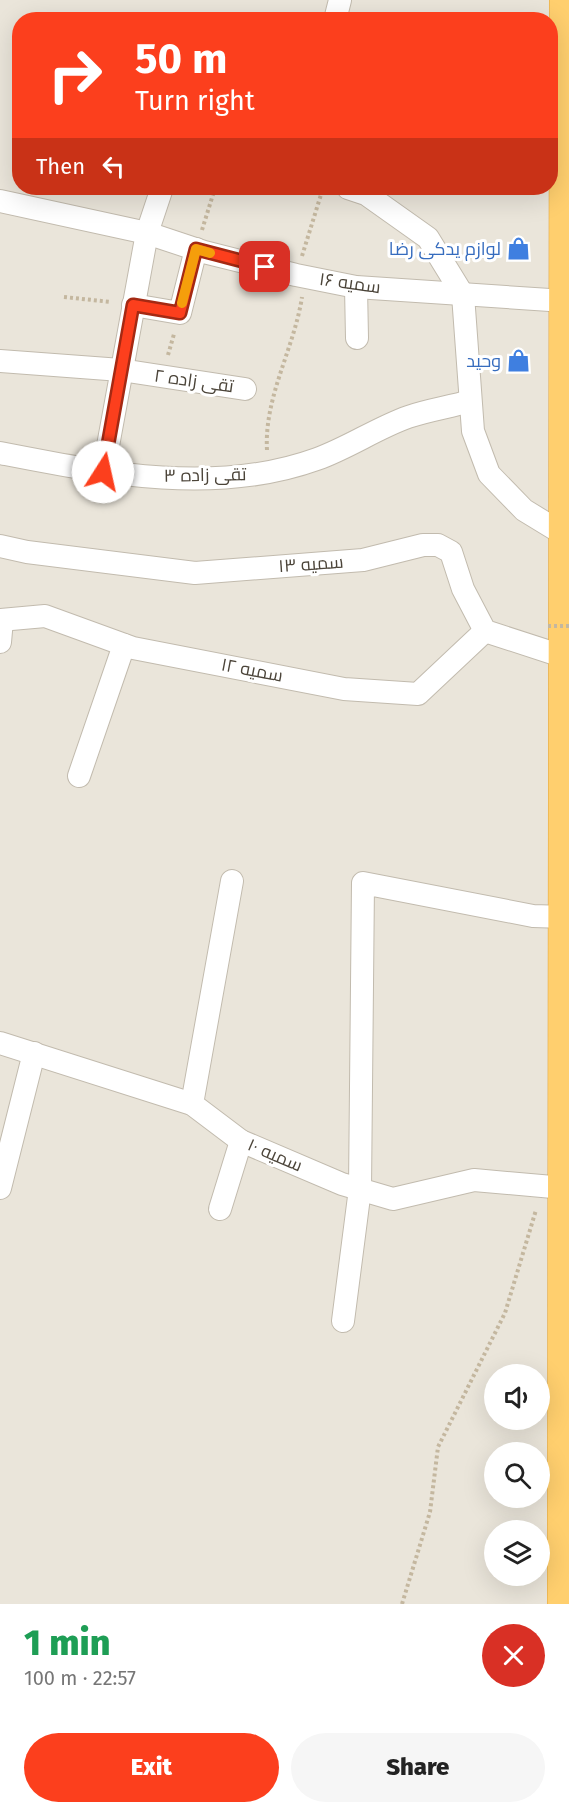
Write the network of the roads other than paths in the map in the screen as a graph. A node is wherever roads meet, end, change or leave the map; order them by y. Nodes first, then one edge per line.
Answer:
1 (566, 0) edge
2 (558, 100) edge
3 (567, 180) edge
4 (160, 195) edge
5 (367, 195) edge
6 (0, 201) edge
7 (147, 233) junction
8 (196, 249) junction
9 (356, 287) junction
10 (463, 295) junction
11 (565, 301) junction
12 (133, 305) junction
13 (567, 336) edge
14 (357, 338) dead end
15 (0, 361) edge
16 (121, 370) junction
17 (245, 389) dead end
18 (470, 402) junction
19 (0, 453) edge
20 (103, 472) junction
21 (565, 535) junction
22 (0, 546) edge
23 (1, 628) edge
24 (485, 631) junction
25 (567, 641) edge
26 (123, 645) junction
27 (79, 776) dead end
28 (232, 881) dead end
29 (565, 917) junction
30 (0, 1043) edge
31 (34, 1053) junction
32 (192, 1104) junction
33 (241, 1141) junction
34 (554, 1187) junction
35 (0, 1188) edge
36 (360, 1189) junction
37 (220, 1209) dead end
38 (343, 1321) dead end
39 (564, 1604) edge

1 - 2 highway
2 - 3 highway
3 - 11 highway
4 - 7 street
5 - 10 street
6 - 7 street, سمیه ۱۶
7 - 8 street, سمیه ۱۶
7 - 12 street
8 - 9 street, سمیه ۱۶
8 - 12 street
9 - 10 street, سمیه ۱۶
9 - 14 street
10 - 11 street, سمیه ۱۶
10 - 18 street
11 - 13 highway
12 - 16 street
13 - 21 highway
15 - 16 street, تقی زاده ۲
16 - 17 street, تقی زاده ۲
16 - 20 street
18 - 20 street, تقی زاده ۳
18 - 21 street
19 - 20 street, تقی زاده ۳
21 - 25 highway
22 - 24 street, سمیه ۱۳
23 - 26 street, سمیه ۱۲
24 - 25 street
24 - 26 street, سمیه ۱۲
25 - 29 highway
26 - 27 street
28 - 32 street
29 - 34 highway
29 - 36 street
30 - 31 street, سمیه ۱۰
31 - 32 street, سمیه ۱۰
31 - 35 street
32 - 33 street, سمیه ۱۰
33 - 36 street, سمیه ۱۰
33 - 37 street
34 - 36 street, سمیه ۱۰
34 - 39 highway
36 - 38 street

